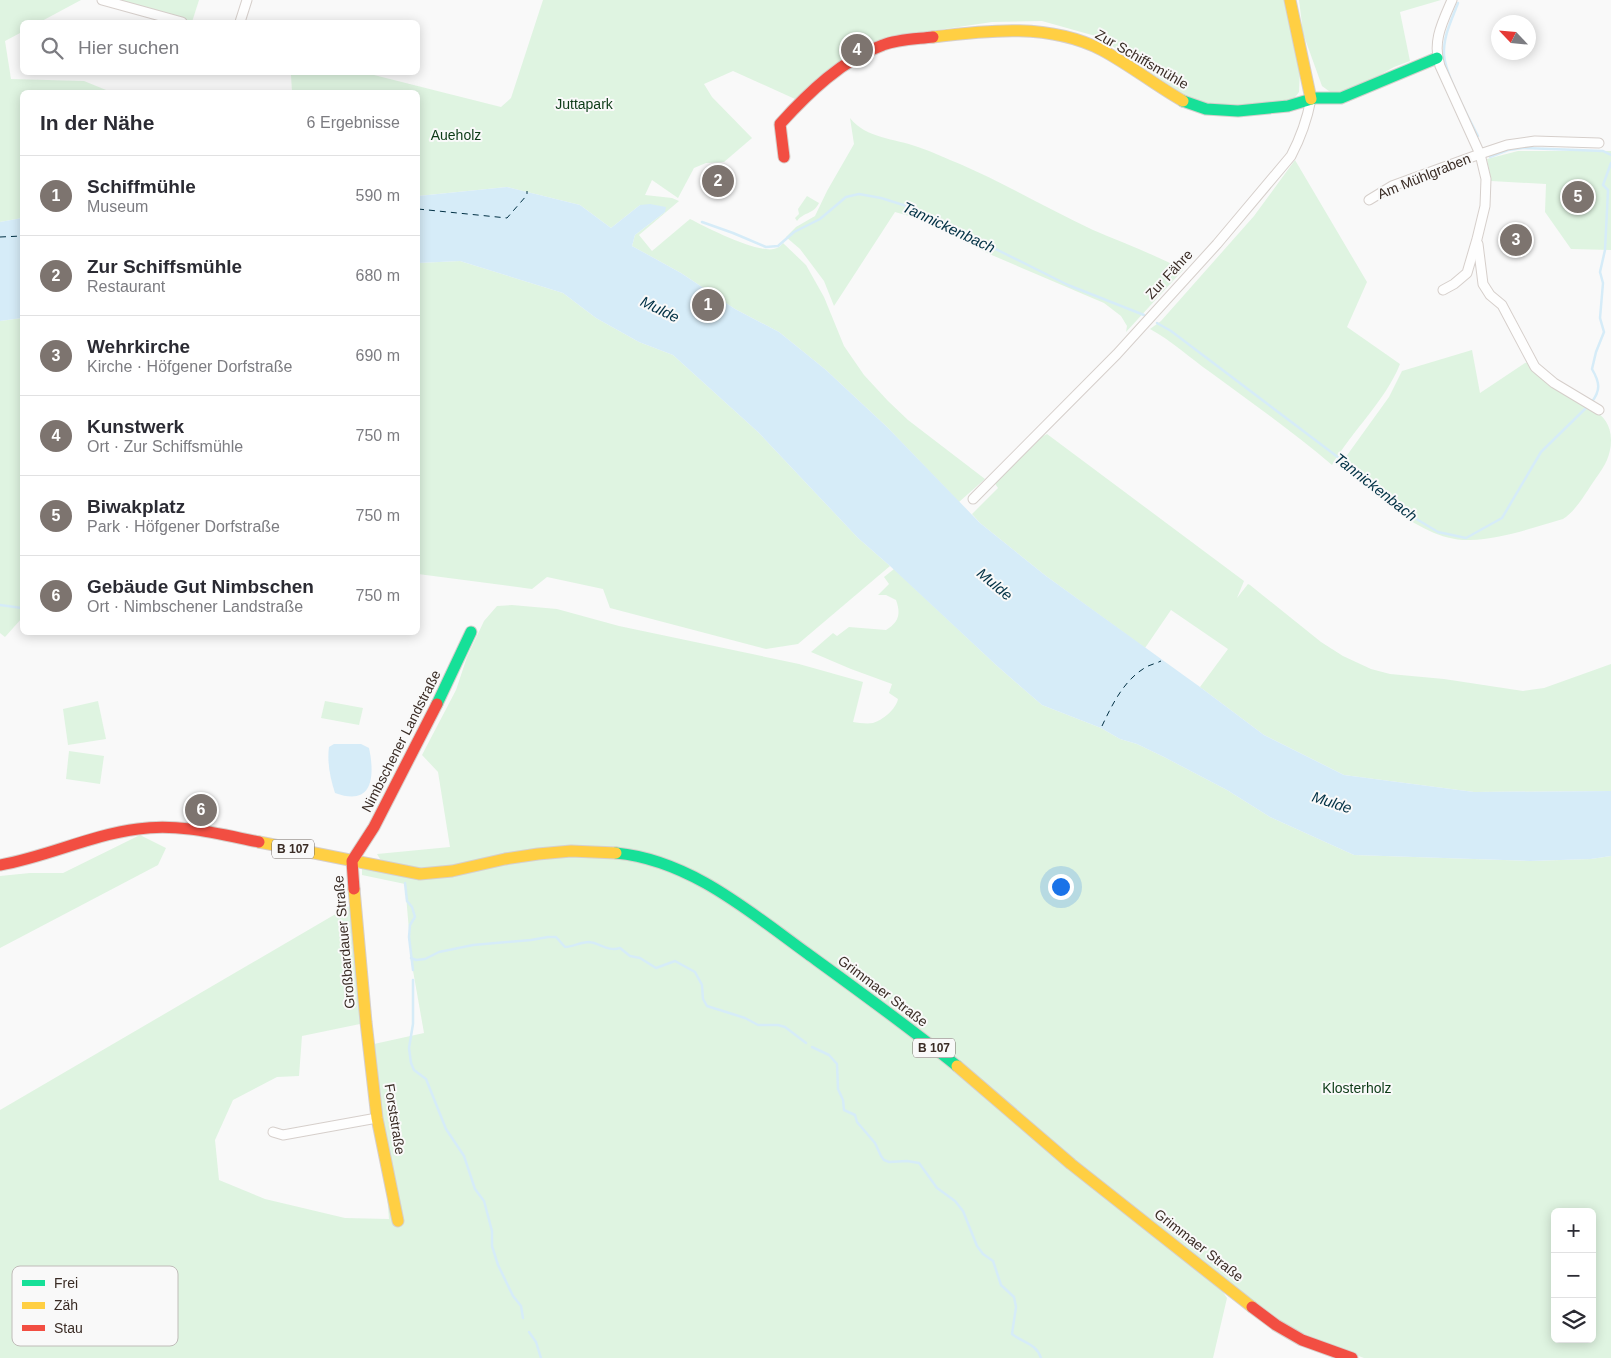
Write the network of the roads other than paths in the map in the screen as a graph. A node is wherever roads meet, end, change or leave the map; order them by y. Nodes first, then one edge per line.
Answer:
1 (102, 0) edge
2 (247, 0) edge
3 (1290, 0) edge
4 (1452, 0) edge
5 (175, 20) edge
6 (241, 20) edge
7 (1437, 58) junction
8 (1311, 99) junction
9 (1598, 143) dead end
10 (1480, 154) junction
11 (784, 157) dead end
12 (1369, 200) dead end
13 (1477, 239) junction
14 (1467, 273) junction
15 (1481, 278) junction
16 (1443, 290) dead end
17 (1593, 406) dead end
18 (973, 499) dead end
19 (471, 632) dead end
20 (352, 861) junction
21 (0, 865) edge
22 (366, 1022) joint
23 (377, 1118) junction
24 (273, 1132) dead end
25 (398, 1221) dead end
26 (1352, 1358) edge

1 - 5 street
2 - 6 street
3 - 8 main road, Zur Fähre
4 - 7 street
7 - 8 main road, Zur Schiffsmühle
7 - 10 street
8 - 11 main road, Zur Schiffsmühle
8 - 18 street, Zur Fähre
9 - 10 street, Am Mühlgraben
10 - 12 street, Am Mühlgraben
10 - 13 street
13 - 14 street
13 - 15 street
14 - 15 street
14 - 16 street
15 - 17 street
19 - 20 main road, Nimbschener Landstraße
20 - 21 main road, B 107
20 - 22 main road, Großbardauer Straße
20 - 26 main road, Grimmaer Straße / B 107
22 - 23 main road, Forststraße
23 - 24 street
23 - 25 main road, Forststraße

